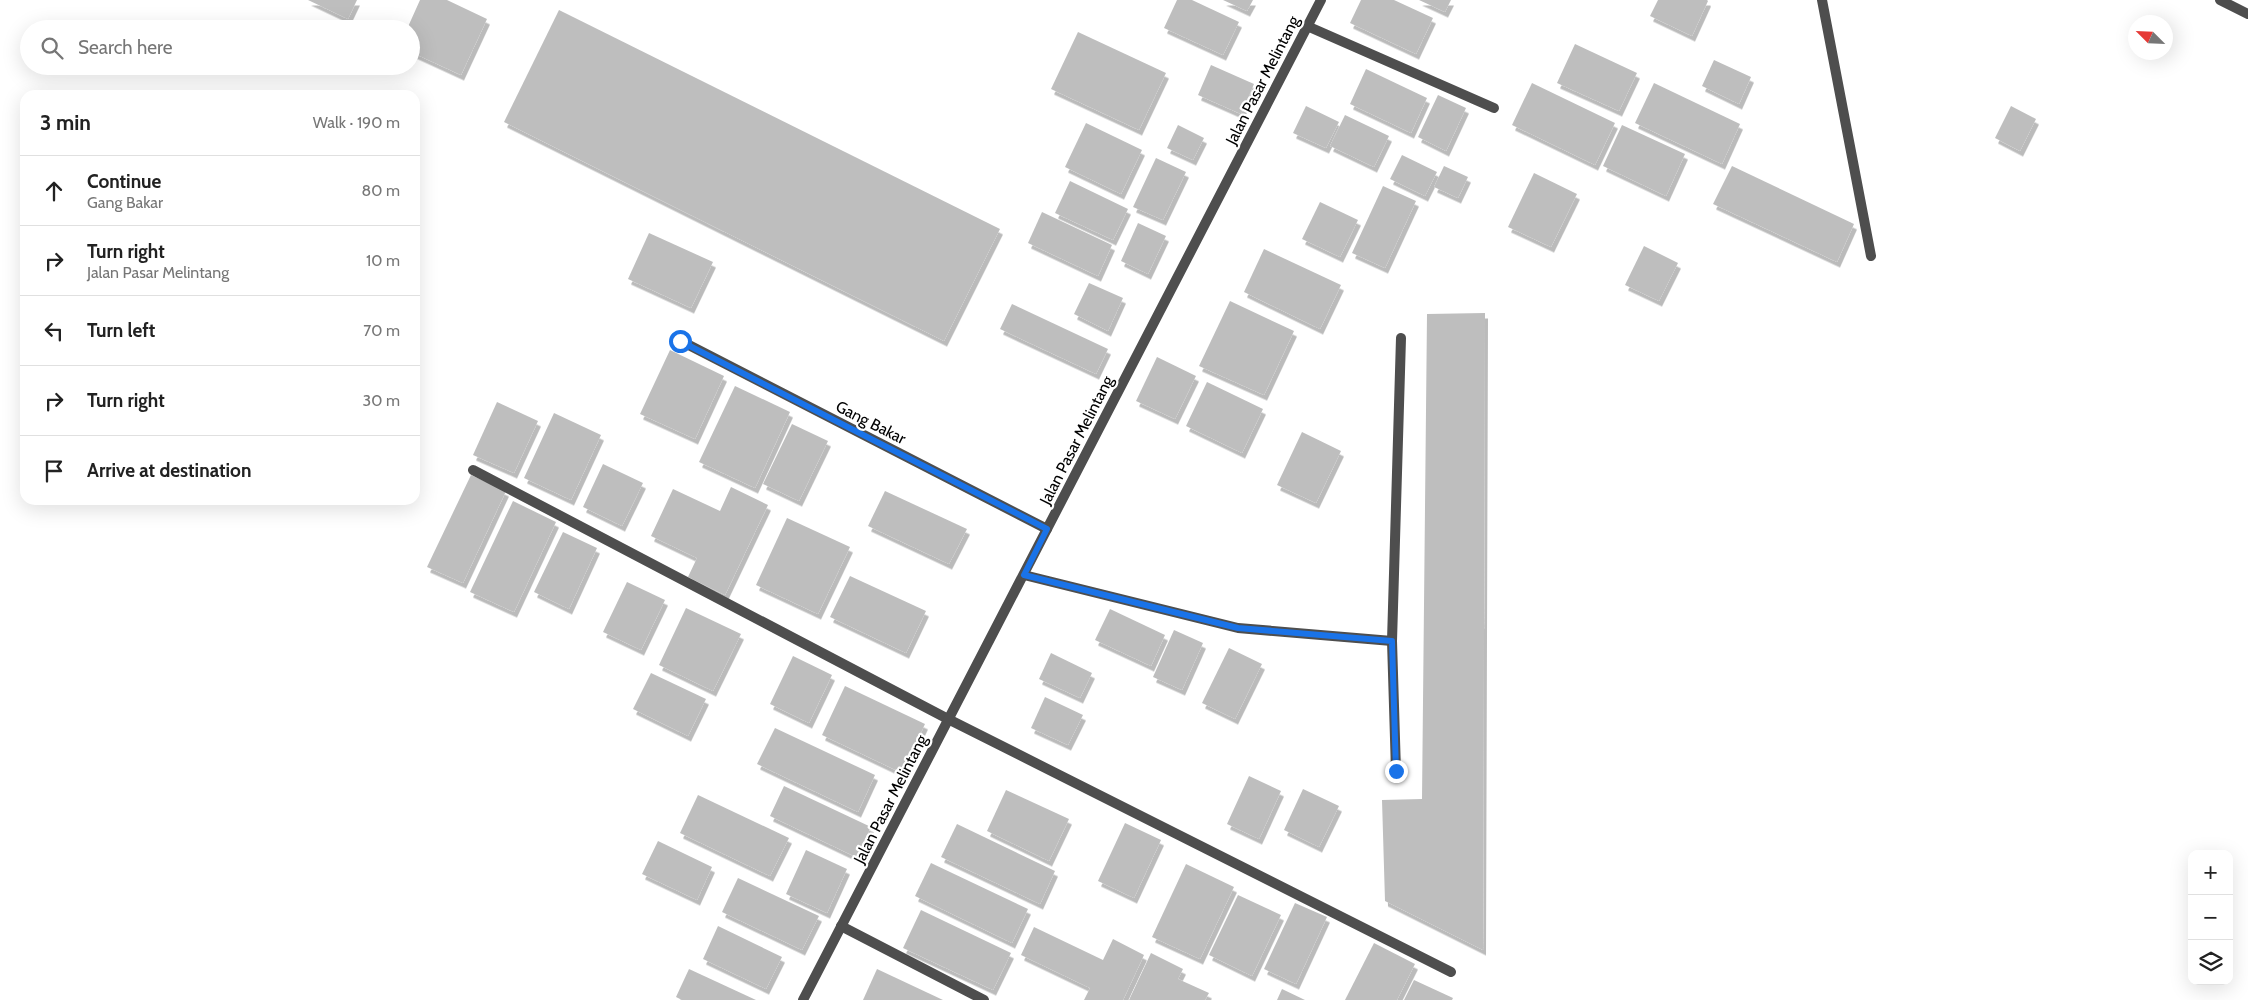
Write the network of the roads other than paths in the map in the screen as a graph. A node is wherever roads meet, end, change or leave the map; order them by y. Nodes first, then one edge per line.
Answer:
1 (1321, 0) edge
2 (1822, 0) edge
3 (2220, 0) edge
4 (2248, 14) edge
5 (1307, 26) junction
6 (1494, 108) dead end
7 (1871, 256) dead end
8 (1401, 338) dead end
9 (680, 341) dead end
10 (474, 470) dead end
11 (1047, 529) junction
12 (1024, 575) junction
13 (1392, 641) junction
14 (948, 719) junction
15 (1396, 771) dead end
16 (841, 926) junction
17 (1451, 972) dead end
18 (803, 1000) edge
19 (984, 1000) edge

1 - 5 street, Jalan Pasar Melintang
2 - 7 street
3 - 4 street
5 - 6 street
5 - 11 street, Jalan Pasar Melintang
8 - 13 street
9 - 11 street, Gang Bakar
10 - 14 street
11 - 12 street, Jalan Pasar Melintang
12 - 13 street
12 - 14 street, Jalan Pasar Melintang
13 - 15 street
14 - 16 street, Jalan Pasar Melintang
14 - 17 street
16 - 18 street, Jalan Pasar Melintang
16 - 19 street

